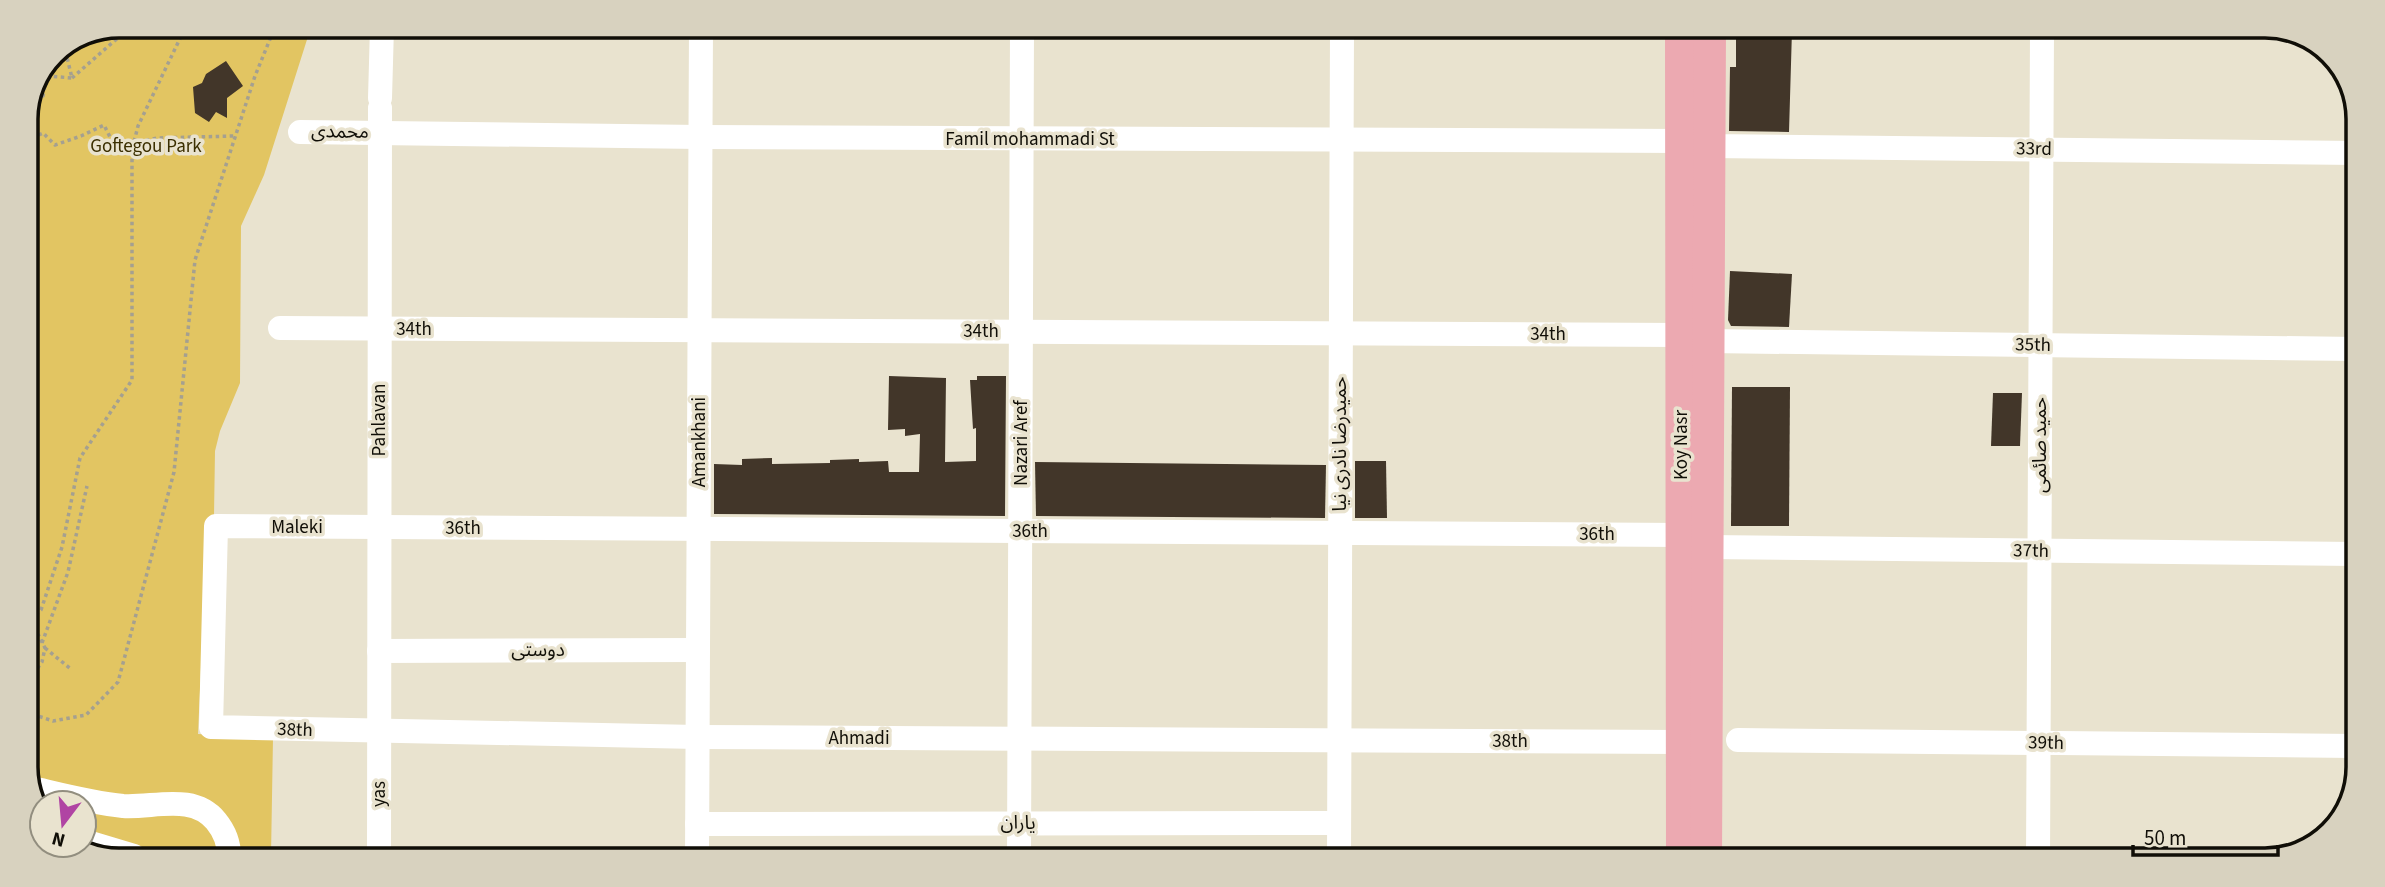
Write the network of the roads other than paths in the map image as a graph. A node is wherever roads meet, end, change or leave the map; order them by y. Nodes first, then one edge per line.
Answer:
1 (382, 38) edge
2 (701, 38) edge
3 (1022, 38) edge
4 (1342, 38) edge
5 (1682, 38) edge
6 (1709, 38) edge
7 (2042, 38) edge
8 (300, 132) dead end
9 (380, 133) junction
10 (700, 137) junction
11 (1022, 139) junction
12 (1341, 140) junction
13 (1695, 143) junction
14 (2041, 149) junction
15 (2346, 153) edge
16 (281, 328) dead end
17 (379, 328) junction
18 (699, 330) junction
19 (1021, 332) junction
20 (1340, 333) junction
21 (1695, 338) junction
22 (2040, 345) junction
23 (2346, 349) edge
24 (379, 527) junction
25 (698, 529) junction
26 (1020, 531) junction
27 (1340, 533) junction
28 (1695, 541) junction
29 (2039, 551) junction
30 (2346, 554) edge
31 (698, 650) junction
32 (379, 651) junction
33 (211, 727) joint
34 (378, 732) junction
35 (698, 737) junction
36 (1019, 739) junction
37 (1339, 740) junction
38 (1738, 740) dead end
39 (1682, 741) junction
40 (2038, 743) junction
41 (2346, 746) edge
42 (42, 790) edge
43 (1339, 823) junction
44 (697, 824) junction
45 (1019, 824) junction
46 (229, 848) edge
47 (379, 848) edge
48 (697, 848) edge
49 (1019, 848) edge
50 (1339, 848) edge
51 (1682, 848) edge
52 (1706, 848) edge
53 (2038, 848) edge

1 - 9 street, Pahlavan
2 - 10 street, Amankhani
3 - 11 street, Nazari Aref
4 - 12 street, حمیدرضا نادری نیا
5 - 13 main road, Koy Nasr
6 - 13 main road, Koy Nasr
7 - 14 street, حمید صائمی
8 - 9 street, محمدی
9 - 10 street, Famil mohammadi St
9 - 17 street, Pahlavan
10 - 11 street, Famil mohammadi St
10 - 18 street, Amankhani
11 - 12 street, Famil mohammadi St
11 - 19 street, Nazari Aref
12 - 13 street, Famil mohammadi St
12 - 20 street, حمیدرضا نادری نیا
13 - 14 street, 33rd
13 - 21 main road, Koy Nasr
14 - 15 street, 33rd
14 - 22 street, حمید صائمی
16 - 17 street, 34th
17 - 18 street, 34th
17 - 24 street, Pahlavan
18 - 19 street, 34th
18 - 25 street, Amankhani
19 - 20 street, 34th
19 - 26 street, Nazari Aref
20 - 21 street, 34th
20 - 27 street, حمیدرضا نادری نیا
21 - 22 street, 35th
21 - 28 main road, Koy Nasr
22 - 23 street, 35th
22 - 29 street, حمید صائمی
24 - 25 street, 36th
24 - 32 street, Pahlavan
24 - 33 street, Maleki
25 - 26 street, 36th
25 - 31 street, Amankhani
26 - 27 street, 36th
26 - 36 street, Nazari Aref
27 - 28 street, 36th
27 - 37 street, حمیدرضا نادری نیا
28 - 29 street, 37th
28 - 39 main road, Koy Nasr
28 - 52 main road, Koy Nasr
29 - 30 street, 37th
29 - 40 street, حمید صائمی
31 - 32 street, دوستی
31 - 35 street, Amankhani
32 - 34 street, Pahlavan
33 - 34 street, 38th
34 - 35 street, Ahmadi
34 - 47 street, yas
35 - 36 street, Ahmadi
35 - 44 street, Amankhani
36 - 37 street, Ahmadi
36 - 45 street, Nazari Aref
37 - 39 street, 38th
37 - 43 street, حمیدرضا نادری نیا
38 - 40 street, 39th
39 - 51 main road, Koy Nasr
40 - 41 street, 39th
40 - 53 street, حمید صائمی
42 - 46 street
43 - 45 street, یاران
43 - 50 street, حمیدرضا نادری نیا
44 - 45 street, یاران
44 - 48 street, Amankhani
45 - 49 street, Nazari Aref

